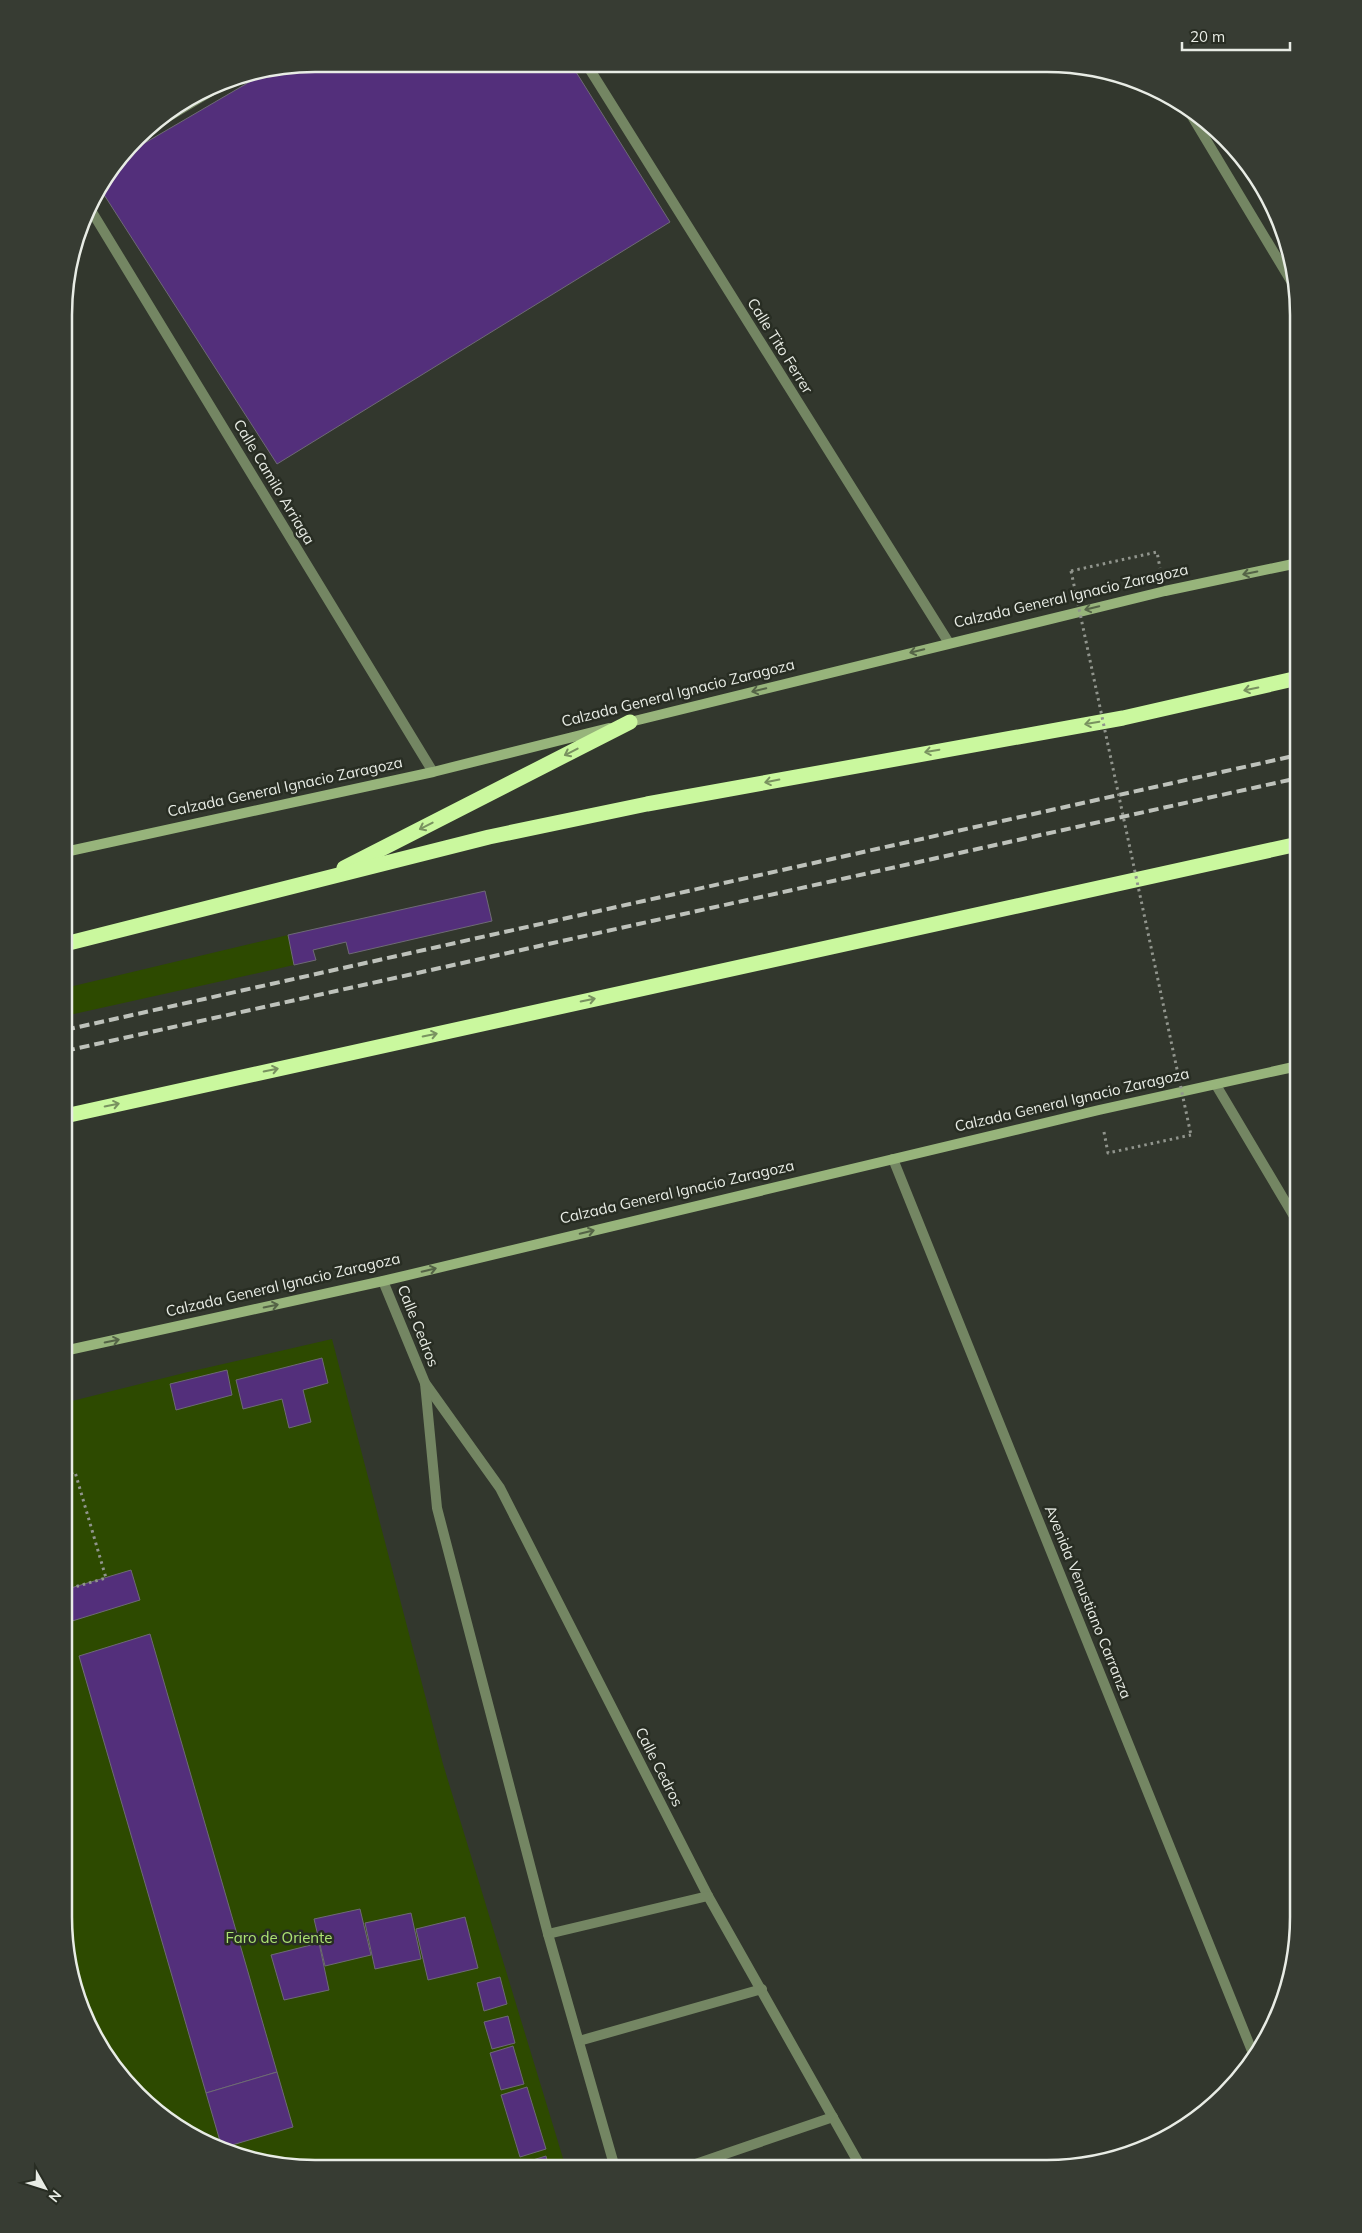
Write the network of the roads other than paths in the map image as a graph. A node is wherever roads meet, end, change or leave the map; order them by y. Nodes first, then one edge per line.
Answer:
1 (591, 72) edge
2 (1198, 126) edge
3 (95, 215) edge
4 (1285, 272) edge
5 (1290, 564) edge
6 (949, 643) junction
7 (1290, 680) edge
8 (630, 722) junction
9 (434, 772) junction
10 (1290, 846) edge
11 (72, 850) edge
12 (317, 881) junction
13 (72, 942) edge
14 (1290, 1068) edge
15 (1216, 1085) junction
16 (72, 1114) edge
17 (893, 1158) junction
18 (1290, 1210) edge
19 (383, 1281) junction
20 (72, 1349) edge
21 (425, 1383) junction
22 (708, 1896) junction
23 (548, 1934) junction
24 (762, 1989) junction
25 (579, 2041) junction
26 (1251, 2048) edge
27 (833, 2117) junction
28 (613, 2160) edge
29 (707, 2160) edge
30 (857, 2160) edge

1 - 6 street, Calle Tito Ferrer
2 - 4 street
3 - 9 street, Calle Camilo Arriaga
5 -> 6 main road, Calzada General Ignacio Zaragoza
6 -> 8 main road, Calzada General Ignacio Zaragoza
7 -> 12 highway
8 - 9 main road, Calzada General Ignacio Zaragoza
8 -> 12 highway
9 - 11 main road, Calzada General Ignacio Zaragoza
16 -> 10 highway
12 - 13 highway
14 - 15 main road, Calzada General Ignacio Zaragoza
15 - 17 main road, Calzada General Ignacio Zaragoza
15 - 18 street
19 -> 17 main road, Calzada General Ignacio Zaragoza
17 - 26 street, Avenida Venustiano Carranza
20 -> 19 main road, Calzada General Ignacio Zaragoza
19 - 21 street, Calle Cedros
21 - 22 street, Calle Cedros
21 - 23 street, Calle Cedros
22 - 23 street
22 - 24 street, Calle Cedros
23 - 25 street, Calle Cedros
24 - 25 street
24 - 27 street, Calle Cedros
25 - 28 street, Calle Cedros
27 - 29 street
27 - 30 street, Calle Cedros

